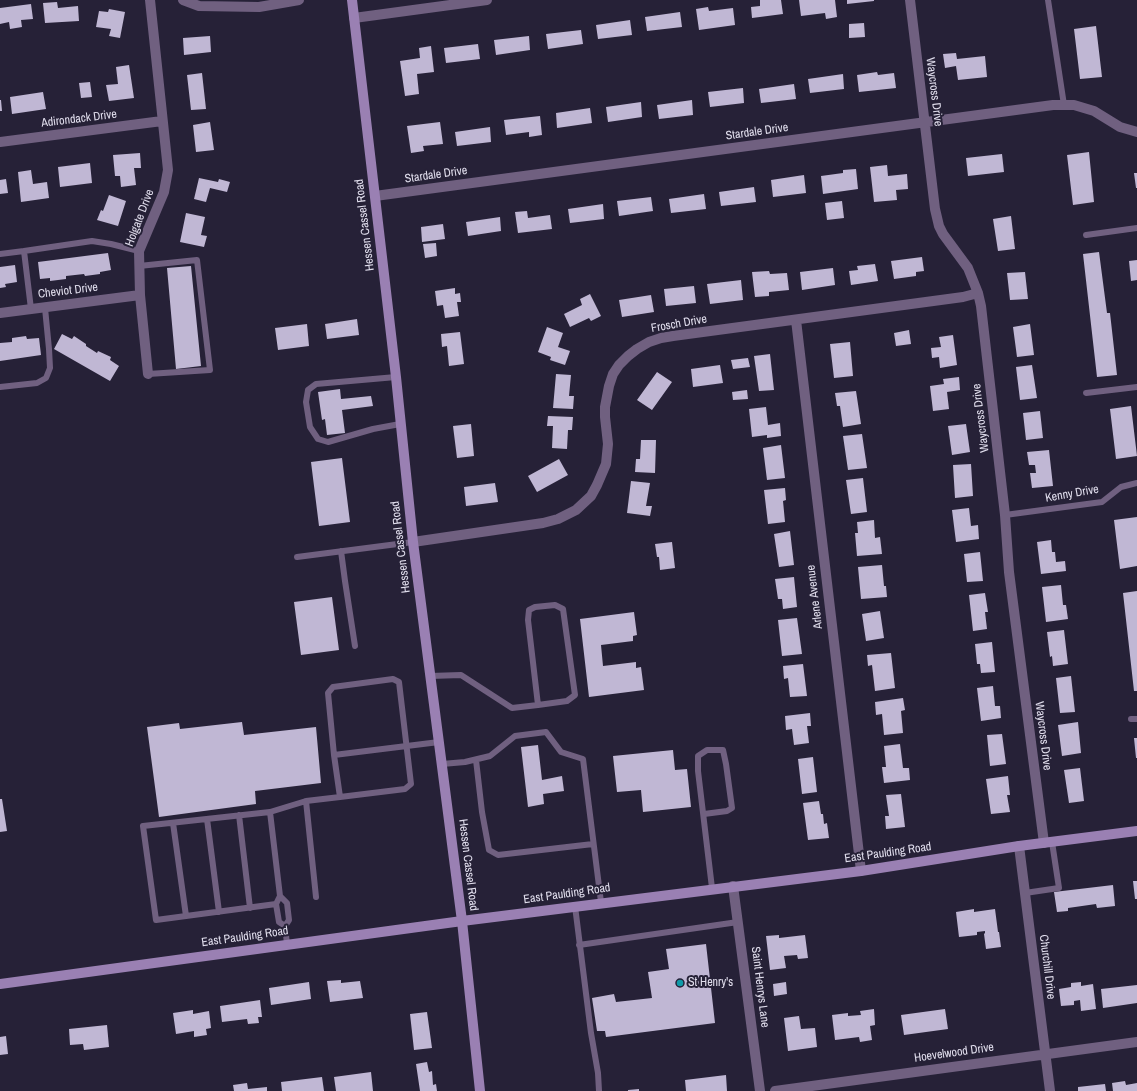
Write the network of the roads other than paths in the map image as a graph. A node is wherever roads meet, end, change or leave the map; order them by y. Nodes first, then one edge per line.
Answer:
1 (150, 0) edge
2 (184, 0) edge
3 (299, 0) edge
4 (352, 0) edge
5 (487, 0) edge
6 (910, 0) edge
7 (1048, 0) edge
8 (354, 18) junction
9 (1064, 105) junction
10 (162, 121) junction
11 (925, 122) junction
12 (1137, 132) edge
13 (0, 142) edge
14 (375, 196) junction
15 (1137, 228) edge
16 (1086, 235) dead end
17 (24, 251) junction
18 (139, 251) junction
19 (0, 254) edge
20 (139, 266) junction
21 (978, 293) junction
22 (140, 295) junction
23 (45, 308) junction
24 (31, 309) junction
25 (0, 313) edge
26 (796, 320) junction
27 (148, 374) joint
28 (396, 377) junction
29 (0, 387) edge
30 (1137, 387) edge
31 (1086, 393) dead end
32 (400, 424) junction
33 (1137, 483) edge
34 (1005, 515) junction
35 (413, 542) junction
36 (341, 551) junction
37 (297, 557) dead end
38 (355, 646) dead end
39 (430, 676) junction
40 (538, 705) junction
41 (439, 742) junction
42 (407, 746) junction
43 (334, 755) junction
44 (476, 760) junction
45 (442, 764) junction
46 (340, 797) junction
47 (306, 801) junction
48 (270, 812) junction
49 (704, 814) junction
50 (239, 815) junction
51 (207, 819) junction
52 (173, 823) junction
53 (1137, 831) edge
54 (1048, 843) junction
55 (593, 844) junction
56 (1018, 846) junction
57 (861, 871) junction
58 (733, 886) junction
59 (712, 888) junction
60 (1025, 893) junction
61 (280, 896) junction
62 (316, 897) dead end
63 (601, 902) junction
64 (276, 904) junction
65 (575, 906) junction
66 (250, 908) junction
67 (220, 912) junction
68 (186, 916) junction
69 (462, 921) junction
70 (738, 922) junction
71 (285, 926) junction
72 (287, 944) junction
73 (579, 944) junction
74 (0, 984) edge
75 (1137, 1042) edge
76 (1045, 1054) junction
77 (480, 1091) edge
78 (599, 1091) edge
79 (760, 1091) edge
80 (775, 1091) edge
81 (1050, 1091) edge

1 - 10 street, Holgate Drive
2 - 3 street
4 - 8 main road, Hessen Cassel Road
5 - 8 street
6 - 11 street, Waycross Drive
7 - 9 lane
8 - 14 main road, Hessen Cassel Road
9 - 11 street, Stardale Drive
9 - 12 street, Stardale Drive
10 - 13 street, Adirondack Drive
10 - 18 street, Holgate Drive
11 - 14 street, Stardale Drive
11 - 21 street, Waycross Drive
14 - 28 main road, Hessen Cassel Road
15 - 16 lane
17 - 18 lane
17 - 19 lane
17 - 24 lane
18 - 20 street, Holgate Drive
20 - 22 street, Holgate Drive
20 - 27 lane
21 - 26 street, Frosch Drive
21 - 34 street, Waycross Drive
22 - 23 street, Cheviot Drive
22 - 27 street, Holgate Drive
23 - 24 street, Cheviot Drive
23 - 29 lane
24 - 25 street, Cheviot Drive
26 - 35 street, Frosch Drive
26 - 57 street, Arlene Avenue
28 - 32 main road, Hessen Cassel Road
28 - 32 lane
30 - 31 lane
32 - 35 main road, Hessen Cassel Road
33 - 34 lane, Kenny Drive
34 - 54 street, Waycross Drive
35 - 36 lane
35 - 39 main road, Hessen Cassel Road
36 - 37 lane
36 - 38 lane
39 - 40 lane
39 - 41 main road, Hessen Cassel Road
40 - 40 lane
41 - 42 lane
41 - 45 main road, Hessen Cassel Road
42 - 43 lane
42 - 43 lane
42 - 46 lane
43 - 46 lane
44 - 45 lane
44 - 55 lane
44 - 55 lane
45 - 69 main road, Hessen Cassel Road
46 - 47 lane
47 - 48 lane
47 - 62 lane
48 - 50 lane
48 - 61 lane
49 - 49 lane
49 - 59 lane
50 - 51 lane
50 - 66 lane
51 - 52 lane
51 - 67 lane
52 - 68 lane
52 - 68 lane
53 - 54 main road, East Paulding Road
54 - 56 main road, East Paulding Road
54 - 60 lane
55 - 63 lane
56 - 57 main road, East Paulding Road
56 - 60 street, Churchill Drive
57 - 58 main road, East Paulding Road
58 - 59 main road, East Paulding Road
58 - 70 street, Saint Henrys Lane
59 - 63 main road, East Paulding Road
60 - 76 street, Churchill Drive
61 - 64 lane
61 - 71 lane
63 - 65 main road, East Paulding Road
64 - 66 lane
64 - 71 lane
65 - 69 main road, East Paulding Road
65 - 73 lane
66 - 67 lane
67 - 68 lane
69 - 72 main road, East Paulding Road
69 - 77 main road, Hessen Cassel Road
70 - 73 lane
70 - 79 street, Saint Henrys Lane
71 - 72 lane
72 - 74 main road, East Paulding Road
73 - 78 lane
75 - 76 street, Hoevelwood Drive
76 - 80 street, Hoevelwood Drive
76 - 81 street, Churchill Drive

